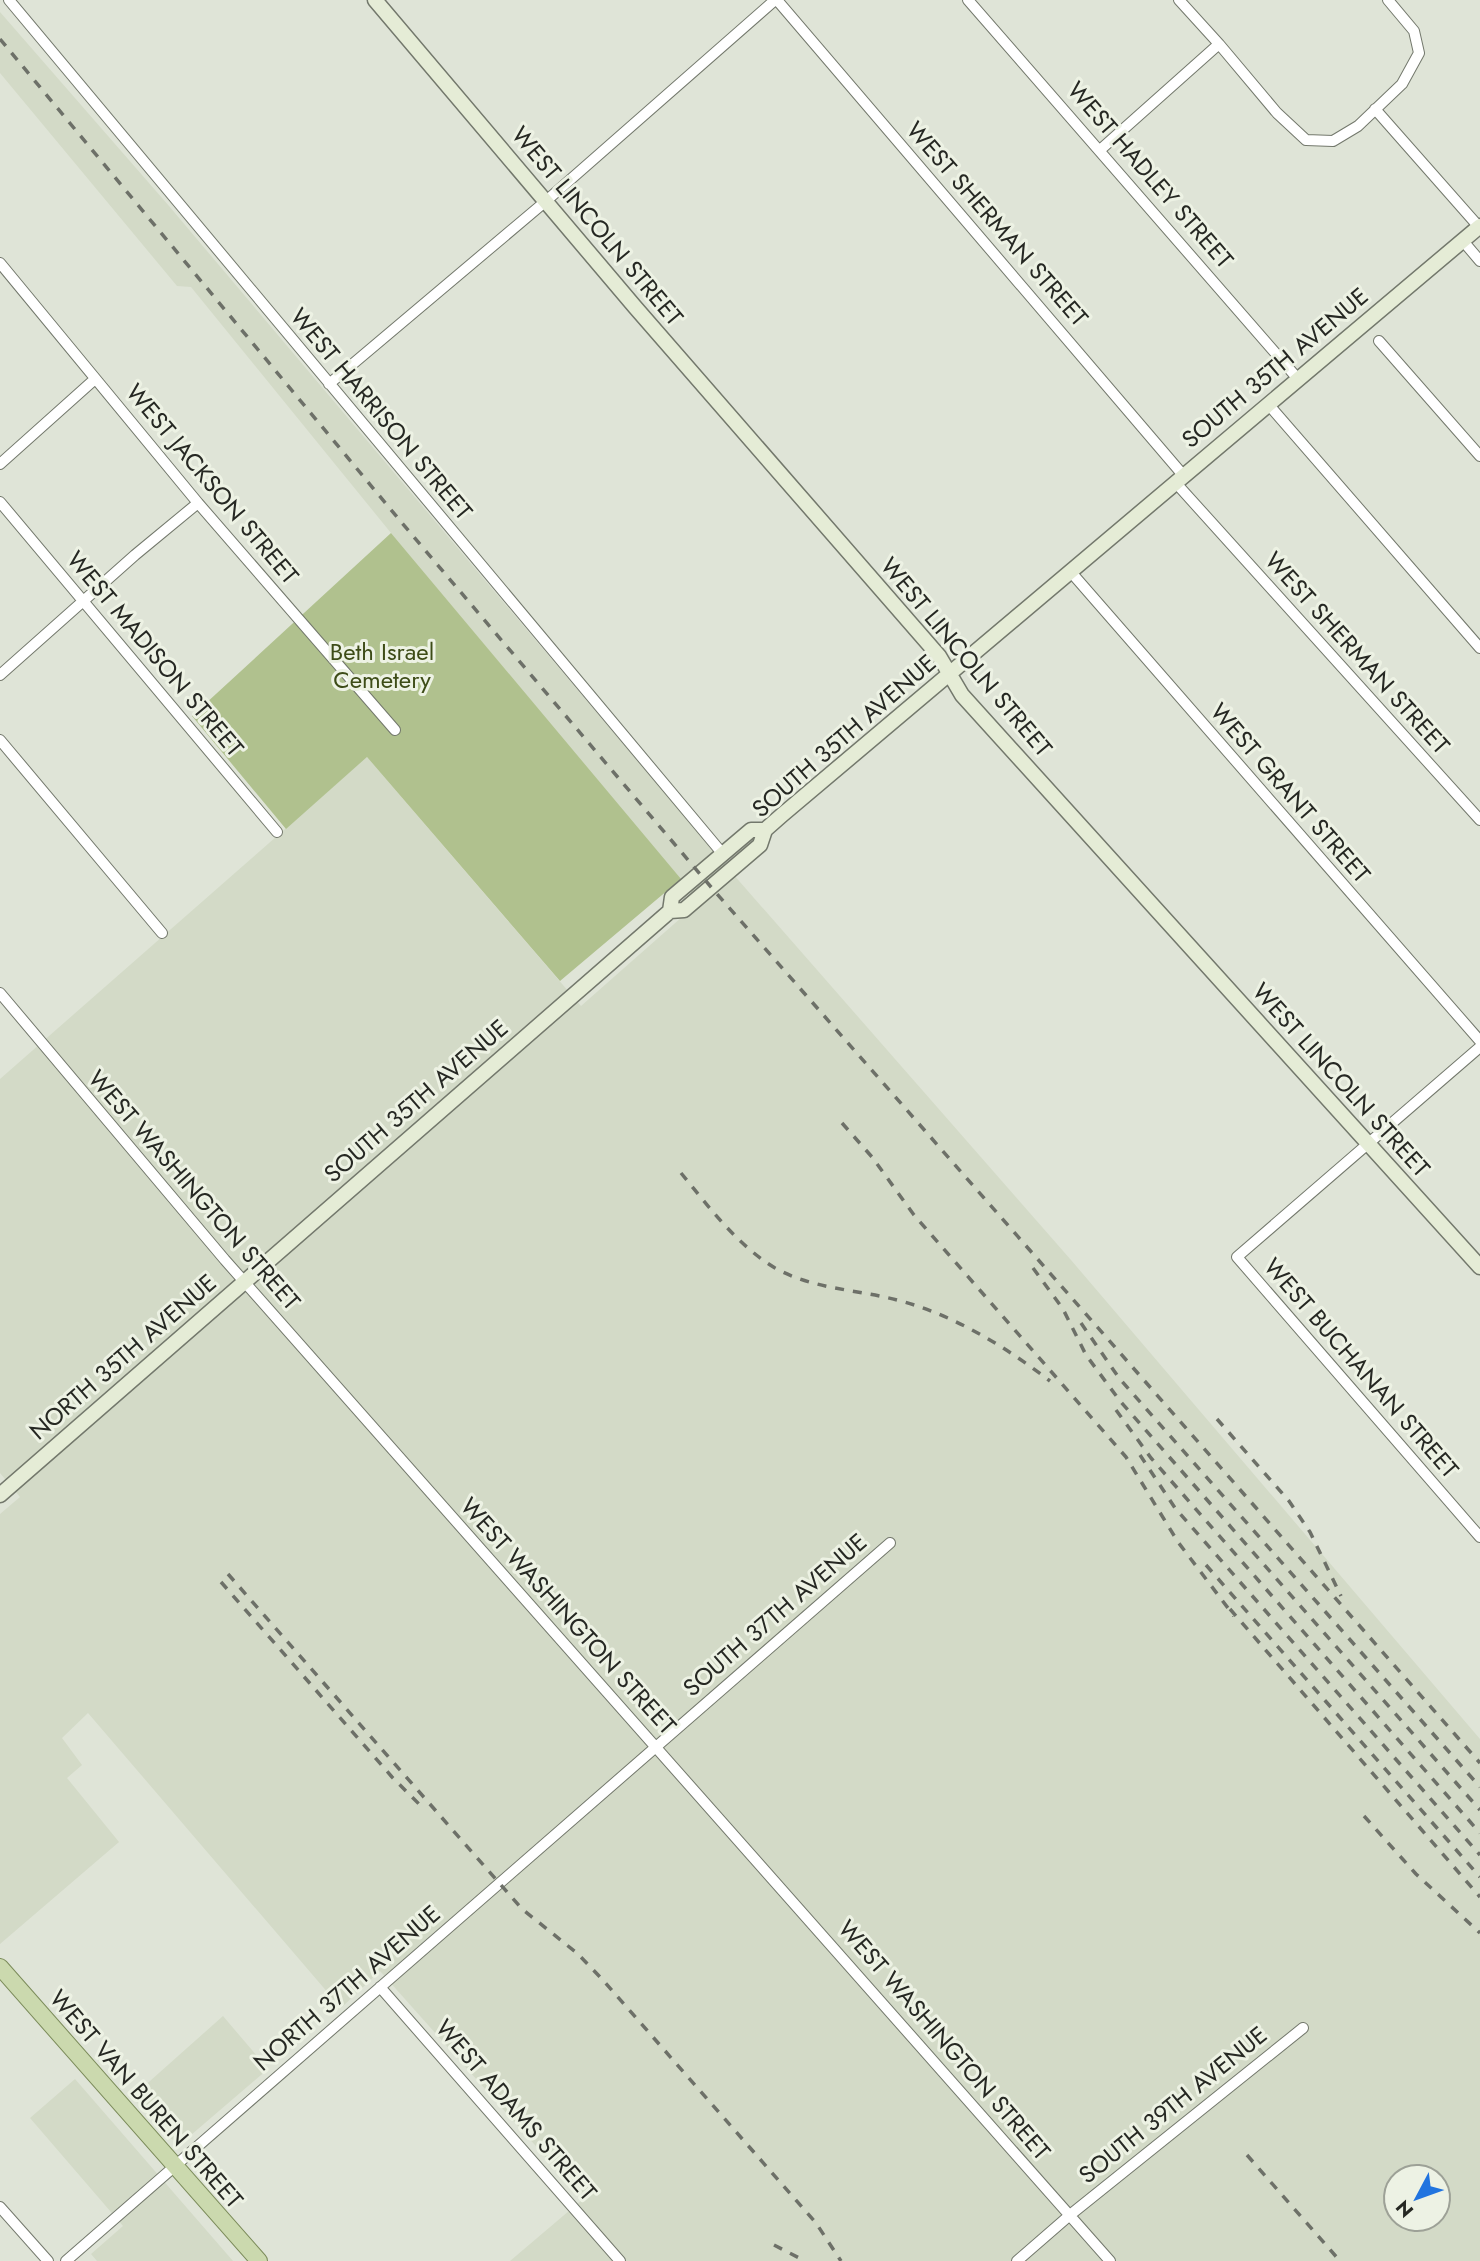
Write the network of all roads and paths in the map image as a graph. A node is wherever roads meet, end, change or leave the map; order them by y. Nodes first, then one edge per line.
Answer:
1 (9, 0) edge
2 (375, 0) edge
3 (776, 0) edge
4 (968, 0) edge
5 (1179, 0) edge
6 (1388, 0) edge
7 (1219, 44) junction
8 (1375, 109) junction
9 (1100, 150) junction
10 (546, 201) junction
11 (1479, 227) edge
12 (1463, 241) junction
13 (1480, 261) edge
14 (0, 263) edge
15 (1380, 341) dead end
16 (95, 379) junction
17 (1298, 379) junction
18 (328, 384) junction
19 (1268, 404) junction
20 (1480, 456) edge
21 (0, 464) edge
22 (1179, 479) junction
23 (0, 502) edge
24 (198, 503) junction
25 (1070, 571) junction
26 (82, 601) junction
27 (1480, 648) edge
28 (0, 675) edge
29 (950, 675) junction
30 (395, 730) dead end
31 (0, 740) edge
32 (1480, 820) edge
33 (765, 830) junction
34 (277, 832) dead end
35 (722, 853) junction
36 (670, 911) junction
37 (162, 933) dead end
38 (0, 993) edge
39 (1480, 1041) edge
40 (1480, 1047) edge
41 (1368, 1142) junction
42 (1480, 1267) edge
43 (244, 1282) junction
44 (2, 1489) edge
45 (1480, 1537) edge
46 (890, 1543) dead end
47 (656, 1747) junction
48 (0, 1967) edge
49 (380, 1987) junction
50 (1303, 2028) dead end
51 (174, 2165) junction
52 (0, 2207) edge
53 (1070, 2215) junction
54 (48, 2261) edge
55 (66, 2261) edge
56 (259, 2261) edge
57 (620, 2261) edge
58 (1017, 2261) edge
59 (1110, 2261) edge

1 - 18 street, WEST HARRISON STREET
2 - 10 main road, WEST LINCOLN STREET
3 - 10 street
3 - 22 street, WEST SHERMAN STREET
4 - 9 street, WEST HADLEY STREET
5 - 7 street
6 - 8 street
7 - 8 street
7 - 9 street
8 - 11 street
9 - 17 street, WEST HADLEY STREET
10 - 18 street
10 - 29 main road, WEST LINCOLN STREET
11 - 12 main road, SOUTH 35TH AVENUE
12 - 13 street
12 - 17 main road, SOUTH 35TH AVENUE
14 - 16 street, WEST JACKSON STREET
15 - 20 street
16 - 21 street
16 - 24 street, WEST JACKSON STREET
17 - 19 main road, SOUTH 35TH AVENUE
18 - 35 street, WEST HARRISON STREET
19 - 22 main road, SOUTH 35TH AVENUE
19 - 27 street
22 - 25 main road, SOUTH 35TH AVENUE
22 - 32 street, WEST SHERMAN STREET
23 - 26 street, WEST MADISON STREET
24 - 26 street
24 - 30 street, WEST JACKSON STREET
25 - 29 main road, SOUTH 35TH AVENUE
25 - 39 street, WEST GRANT STREET
26 - 28 street
26 - 34 street, WEST MADISON STREET
29 - 33 main road, SOUTH 35TH AVENUE
29 - 41 main road, WEST LINCOLN STREET
31 - 37 street
33 - 35 main road
33 - 36 main road, SOUTH 35TH AVENUE
35 - 36 main road
36 - 43 main road, SOUTH 35TH AVENUE
38 - 43 street, WEST WASHINGTON STREET
40 - 41 street
41 - 42 main road, WEST LINCOLN STREET
41 - 45 street, WEST BUCHANAN STREET
43 - 44 main road, NORTH 35TH AVENUE
43 - 47 street, WEST WASHINGTON STREET
46 - 47 street, SOUTH 37TH AVENUE
47 - 49 street, NORTH 37TH AVENUE
47 - 53 street, WEST WASHINGTON STREET
48 - 51 main road, WEST VAN BUREN STREET
49 - 51 street, NORTH 37TH AVENUE
49 - 57 street, WEST ADAMS STREET
50 - 53 street, SOUTH 39TH AVENUE
51 - 55 street, NORTH 37TH AVENUE
51 - 56 main road, WEST VAN BUREN STREET
52 - 54 street
53 - 58 street, SOUTH 39TH AVENUE
53 - 59 street, WEST WASHINGTON STREET

